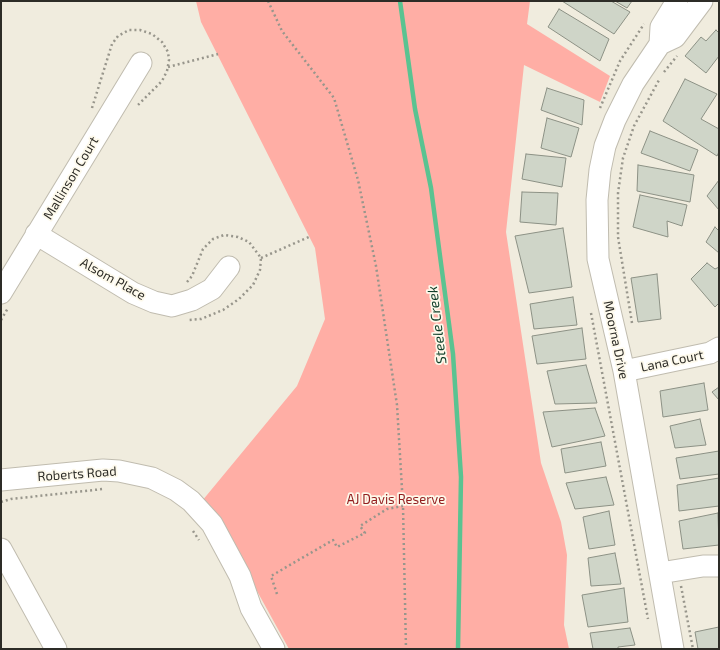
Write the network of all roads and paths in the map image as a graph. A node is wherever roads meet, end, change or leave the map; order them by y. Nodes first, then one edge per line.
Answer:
1 (268, 1) edge
2 (677, 1) edge
3 (702, 1) edge
4 (660, 44) junction
5 (682, 51) dead end
6 (218, 54) dead end
7 (141, 63) dead end
8 (168, 68) dead end
9 (36, 234) junction
10 (309, 237) dead end
11 (261, 258) junction
12 (229, 267) dead end
13 (186, 284) dead end
14 (1, 293) edge
15 (182, 321) dead end
16 (633, 326) dead end
17 (719, 348) edge
18 (624, 371) junction
19 (1, 480) edge
20 (104, 489) dead end
21 (1, 494) edge
22 (1, 502) edge
23 (403, 506) junction
24 (190, 527) dead end
25 (201, 544) dead end
26 (1, 550) edge
27 (719, 566) edge
28 (669, 572) junction
29 (277, 594) dead end
30 (250, 608) junction
31 (56, 649) edge
32 (274, 649) edge
33 (406, 649) edge
34 (673, 649) edge
35 (693, 649) edge

1 - 23 path
2 - 4 street, Moorna Drive
3 - 4 street, Moorna Drive
4 - 18 street, Moorna Drive
5 - 16 path
6 - 8 path
7 - 9 street, Mallinson Court
9 - 12 street, Alsom Place
9 - 14 street, Mallinson Court
10 - 11 path
11 - 13 path
11 - 15 path
17 - 18 street, Lana Court
18 - 28 street, Moorna Drive
19 - 30 street, Roberts Road
20 - 22 path
21 - 30 street, Roberts Road
23 - 29 path
23 - 33 path
24 - 25 path
26 - 31 street
27 - 28 street
28 - 34 street, Moorna Drive
28 - 35 path
30 - 32 street, Roberts Road

